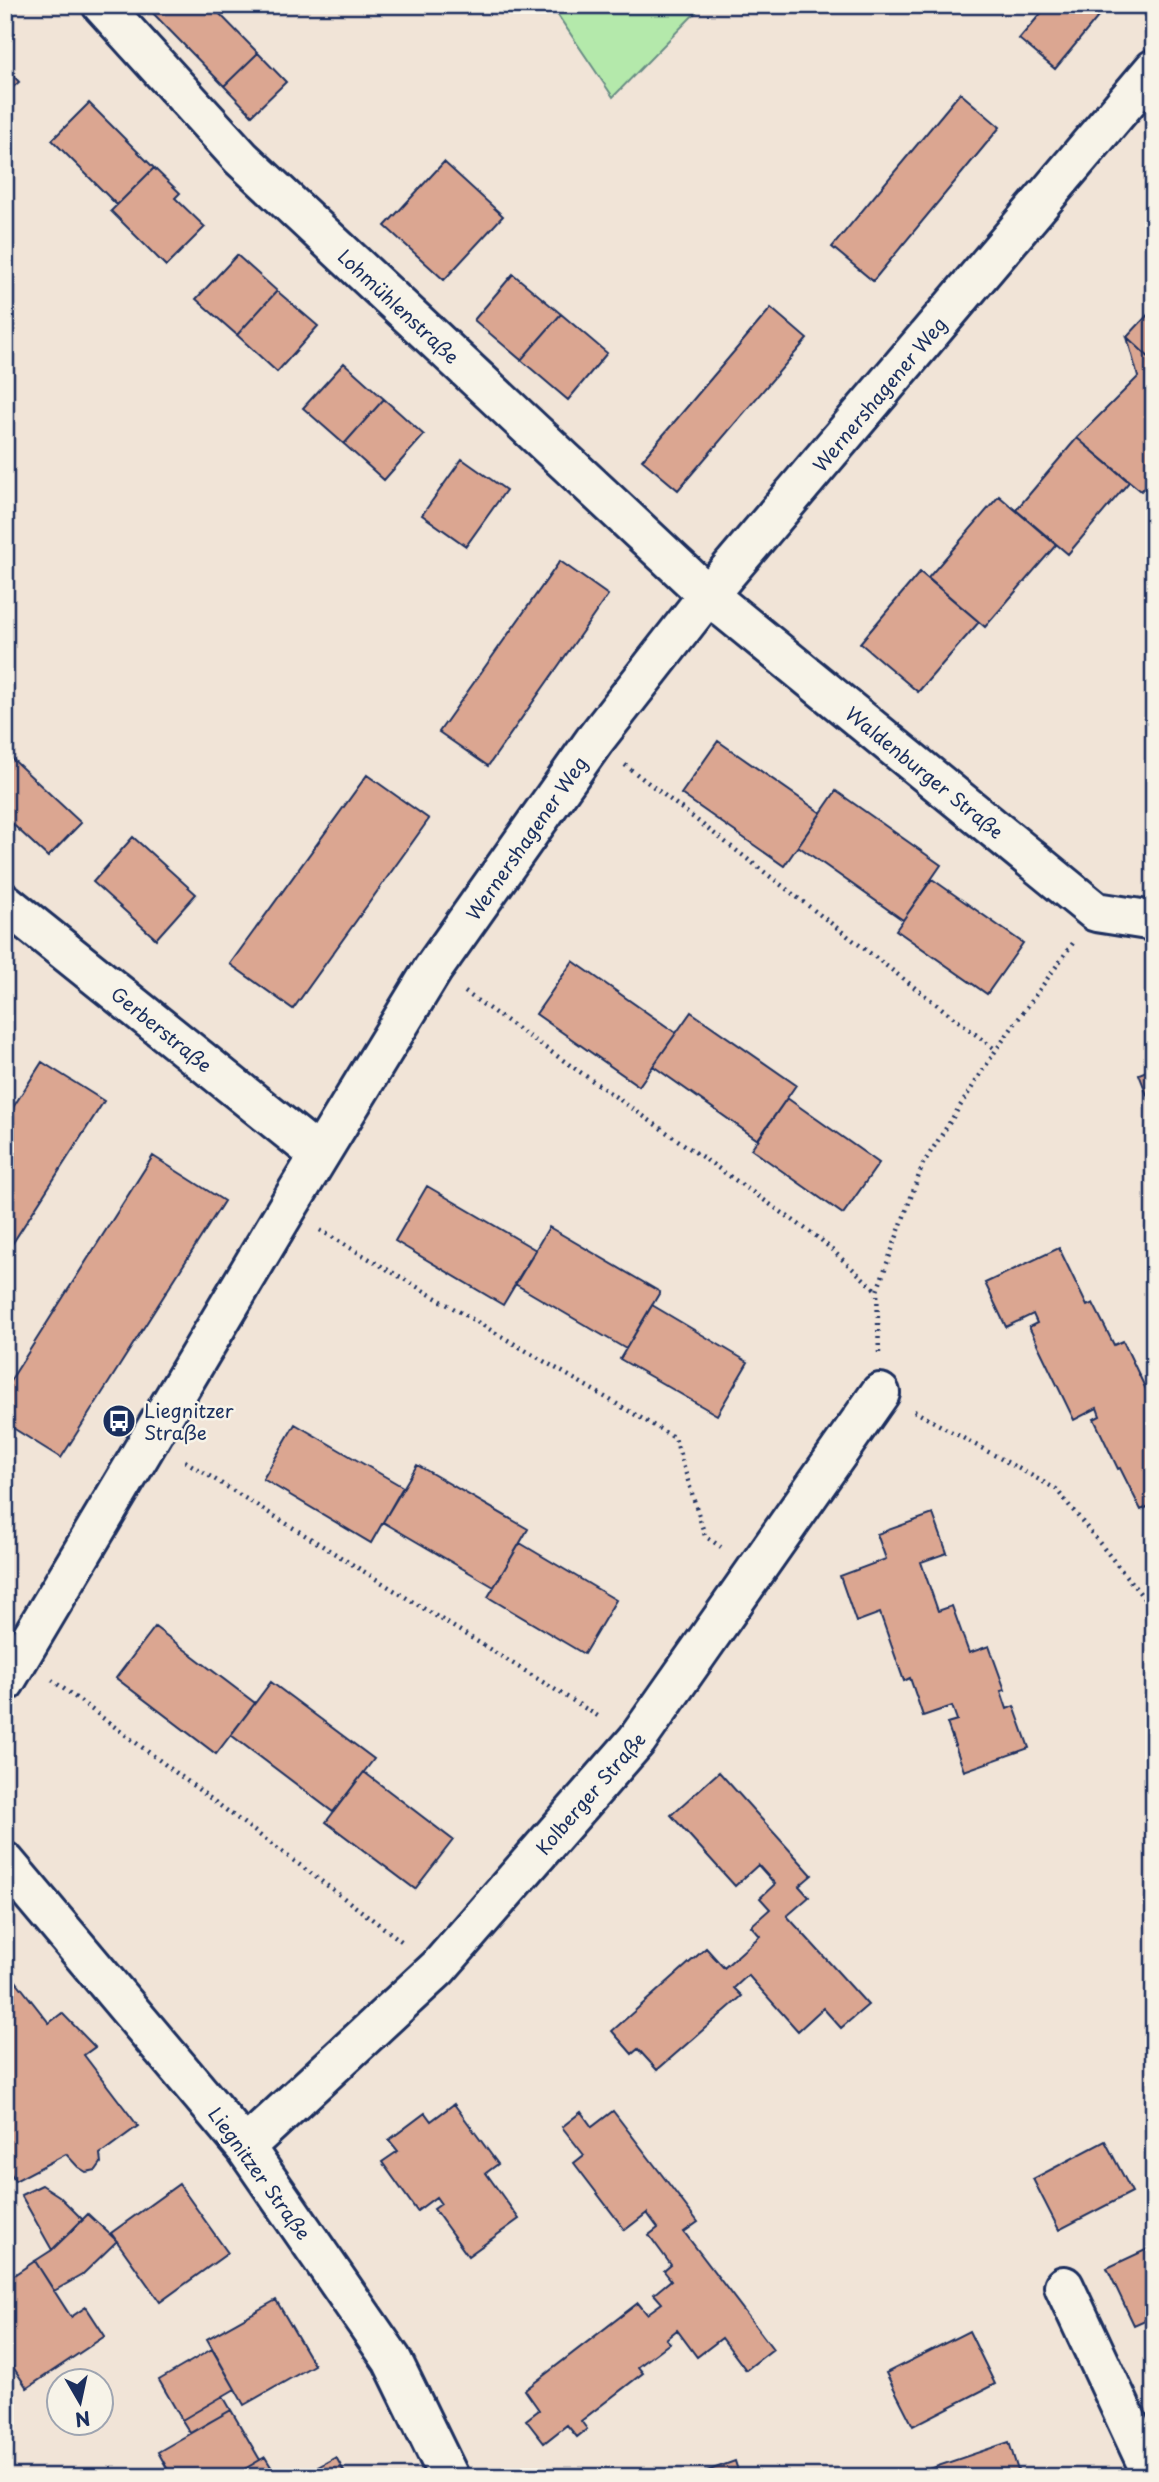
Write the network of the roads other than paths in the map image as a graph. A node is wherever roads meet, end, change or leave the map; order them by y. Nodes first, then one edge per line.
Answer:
1 (102, 5) edge
2 (1154, 69) edge
3 (708, 595) junction
4 (5, 903) edge
5 (1154, 921) edge
6 (319, 1155) junction
7 (880, 1393) road end
8 (13, 1669) edge
9 (5, 1863) edge
10 (245, 2147) junction
11 (1065, 2286) dead end
12 (449, 2477) edge
13 (1153, 2477) edge

1 - 3 street, Lohmühlenstraße
2 - 3 street, Wernershagener Weg
3 - 5 street, Waldenburger Straße
3 - 6 street, Wernershagener Weg
4 - 6 street, Gerberstraße
6 - 8 street, Wernershagener Weg
7 - 10 street, Kolberger Straße
9 - 10 street, Liegnitzer Straße
10 - 12 street, Liegnitzer Straße
11 - 13 street

